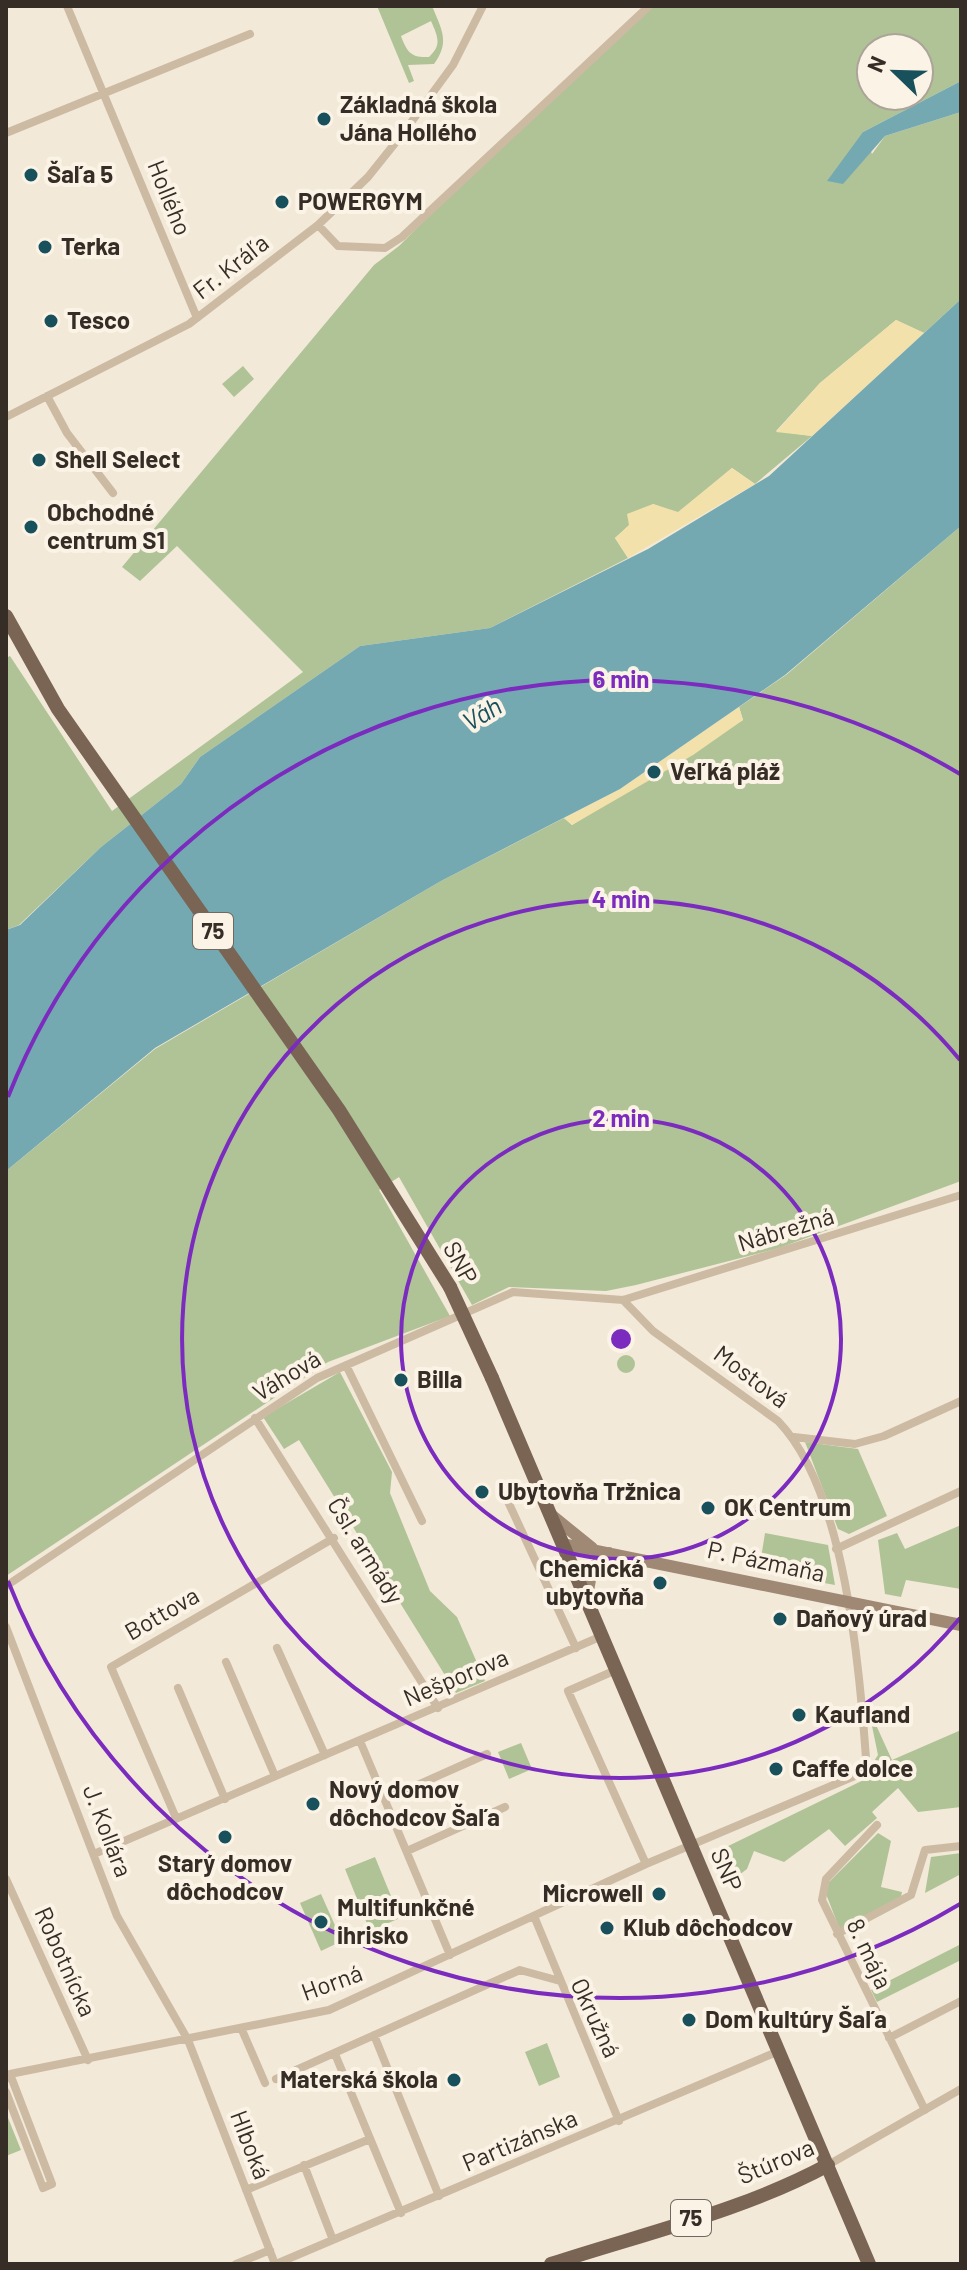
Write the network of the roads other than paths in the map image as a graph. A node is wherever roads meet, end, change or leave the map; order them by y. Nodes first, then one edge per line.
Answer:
1 (67, 6) edge
2 (483, 6) edge
3 (649, 6) edge
4 (250, 34) dead end
5 (104, 92) junction
6 (6, 133) edge
7 (318, 225) junction
8 (197, 318) junction
9 (47, 396) junction
10 (6, 417) edge
11 (113, 493) dead end
12 (6, 616) edge
13 (961, 1195) edge
14 (623, 1300) junction
15 (346, 1365) junction
16 (961, 1401) edge
17 (255, 1418) junction
18 (794, 1437) junction
19 (961, 1491) edge
20 (504, 1493) dead end
21 (550, 1514) junction
22 (422, 1521) dead end
23 (334, 1538) junction
24 (562, 1544) junction
25 (836, 1549) junction
26 (594, 1551) junction
27 (609, 1553) junction
28 (6, 1586) edge
29 (848, 1602) junction
30 (589, 1606) junction
31 (961, 1625) edge
32 (6, 1627) edge
33 (602, 1636) junction
34 (277, 1648) dead end
35 (576, 1648) junction
36 (226, 1662) dead end
37 (616, 1670) junction
38 (178, 1688) dead end
39 (438, 1708) junction
40 (360, 1741) junction
41 (487, 1754) dead end
42 (325, 1755) junction
43 (275, 1776) junction
44 (225, 1799) junction
45 (386, 1799) junction
46 (505, 1807) dead end
47 (176, 1818) junction
48 (877, 1825) dead end
49 (685, 1831) junction
50 (708, 1840) junction
51 (961, 1846) edge
52 (693, 1847) junction
53 (407, 1851) junction
54 (94, 1854) junction
55 (646, 1864) junction
56 (6, 1879) edge
57 (534, 1916) junction
58 (837, 1934) junction
59 (450, 1955) junction
60 (560, 1981) junction
61 (961, 2001) edge
62 (242, 2030) junction
63 (374, 2035) junction
64 (889, 2038) junction
65 (188, 2040) junction
66 (779, 2051) junction
67 (335, 2054) junction
68 (88, 2060) junction
69 (8, 2077) edge
70 (276, 2079) dead end
71 (265, 2083) dead end
72 (961, 2089) edge
73 (6, 2092) edge
74 (925, 2110) junction
75 (619, 2121) junction
76 (370, 2139) junction
77 (304, 2165) junction
78 (828, 2165) junction
79 (246, 2190) junction
80 (439, 2196) junction
81 (401, 2213) junction
82 (333, 2240) junction
83 (270, 2250) junction
84 (236, 2264) edge
85 (275, 2264) edge
86 (551, 2264) edge
87 (869, 2264) edge

1 - 5 street, Hollého
2 - 7 street, Fr. Kráľa
3 - 7 street
4 - 5 street
5 - 6 street
5 - 8 street, Hollého
7 - 8 street, Fr. Kráľa
8 - 9 street, Fr. Kráľa
9 - 10 street, Fr. Kráľa
9 - 11 street
12 - 21 main road, SNP / 75, bridge
13 - 14 street, Nábrežná
14 - 15 street, Váhová
14 - 18 street, Mostová
15 - 17 street, Váhová
15 - 22 street
16 - 18 street
17 - 23 street, Čsl. armády
17 - 28 street, Váhová
18 - 25 street, Mostová
19 - 25 street
20 - 35 street
21 - 24 main road, SNP / 75
21 - 26 main road
23 - 39 street, Čsl. armády
23 - 47 street, Bottova
24 - 26 main road, P. Pázmaňa
24 - 30 main road, SNP / 75
25 - 29 street, Mostová
26 - 27 main road, P. Pázmaňa
27 - 29 main road, P. Pázmaňa
27 - 30 main road
29 - 31 main road, P. Pázmaňa
29 - 50 street, Mostová
30 - 33 main road, SNP / 75
32 - 54 street, J. Kollára
33 - 35 street, Nešporova
33 - 37 main road, SNP / 75
34 - 42 street
35 - 39 street, Nešporova
36 - 43 street
37 - 49 main road, SNP / 75
37 - 55 street
38 - 44 street
39 - 40 street, Nešporova
40 - 42 street, Nešporova
40 - 45 street
41 - 45 street
42 - 43 street, Nešporova
43 - 44 street, Nešporova
44 - 47 street, Nešporova
45 - 53 street
46 - 53 street
47 - 54 street, Nešporova
48 - 58 street, 8. mája
49 - 50 street
49 - 52 main road, SNP / 75
50 - 52 street, Horná
51 - 58 street
52 - 55 street, Horná
52 - 66 main road, SNP / 75
53 - 59 street
54 - 65 street, J. Kollára
55 - 57 street, Horná
56 - 68 street, Robotnícka
57 - 59 street, Horná
57 - 60 street
58 - 64 street, 8. mája
59 - 62 street, Horná
60 - 63 street, Okružná
60 - 75 street, Okružná
61 - 64 street
62 - 65 street, Horná
62 - 71 street
63 - 67 street, Okružná
63 - 80 street
64 - 74 street, 8. mája
65 - 68 street, Horná
65 - 79 street, Hlboká
66 - 75 street, Partizánska
66 - 78 main road, SNP / 75
67 - 70 street, Okružná
67 - 76 street
68 - 69 street, Horná
69 - 73 street, Horná
72 - 74 street, Štúrova
74 - 78 street, Štúrova
75 - 80 street, Partizánska
76 - 77 street
76 - 81 street
77 - 79 street
77 - 82 street
78 - 86 main road, Štúrova / 75
78 - 87 main road, SNP / 75
79 - 83 street, Hlboká
80 - 81 street, Partizánska
81 - 82 street, Partizánska
82 - 85 street, Partizánska
83 - 84 street
83 - 85 street, Hlboká

